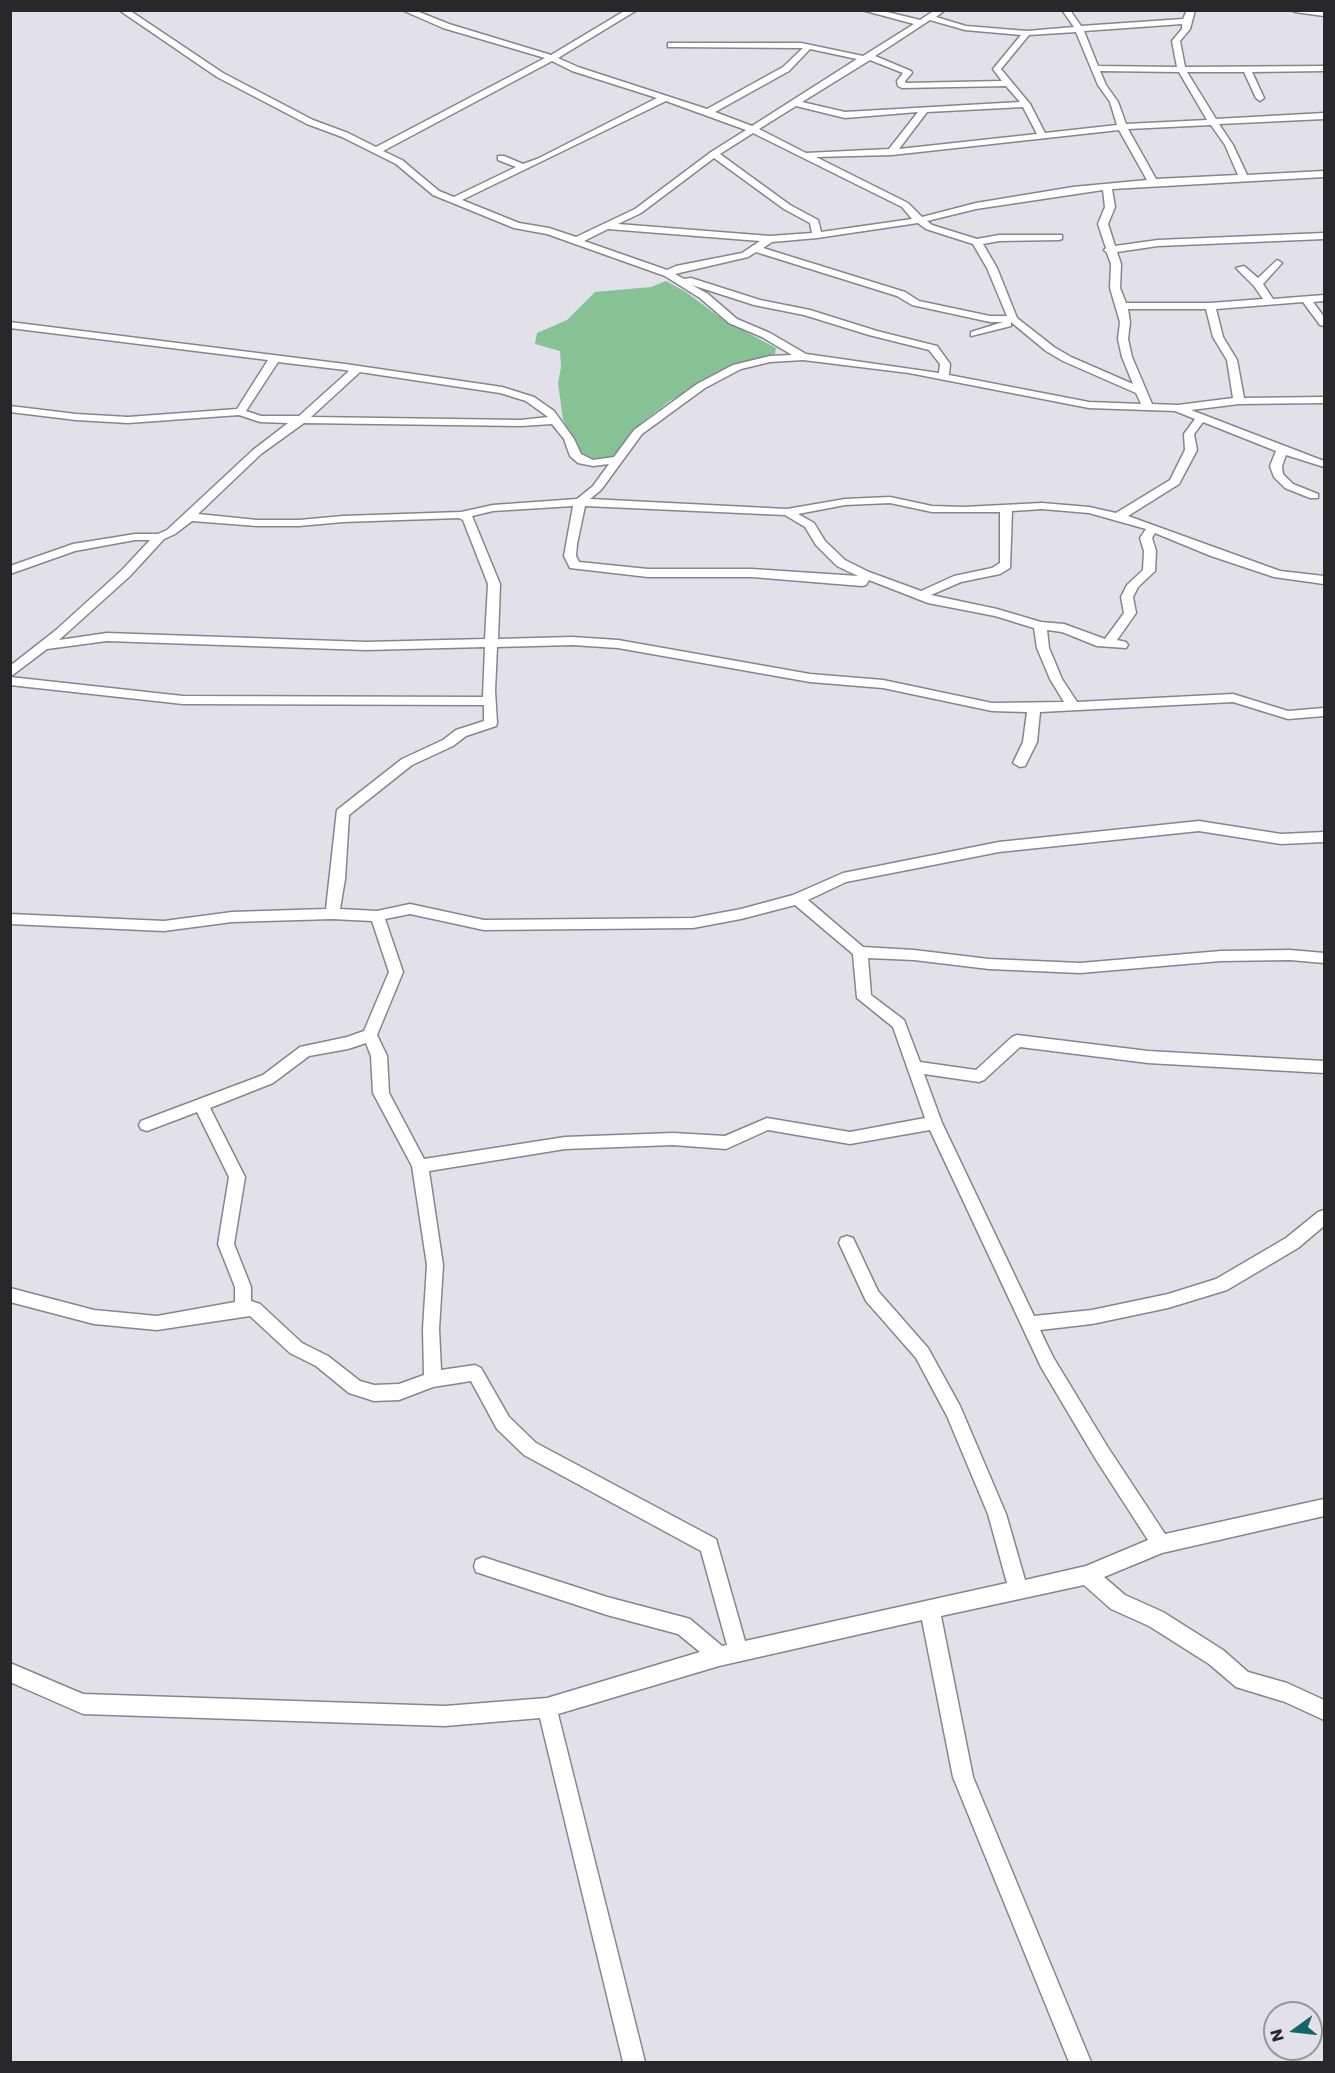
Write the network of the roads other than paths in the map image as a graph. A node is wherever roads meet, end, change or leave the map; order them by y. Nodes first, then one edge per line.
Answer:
1 (123, 10) edge
2 (406, 10) edge
3 (633, 10) edge
4 (866, 10) edge
5 (941, 10) edge
6 (1066, 10) edge
7 (1191, 10) edge
8 (1295, 10) edge
9 (1324, 15) edge
10 (931, 18) junction
11 (1187, 21) junction
12 (922, 23) junction
13 (1079, 29) junction
14 (1027, 33) junction
15 (671, 45) dead end
16 (809, 46) junction
17 (552, 58) junction
18 (868, 58) junction
19 (1095, 68) junction
20 (1181, 68) junction
21 (1324, 68) edge
22 (1247, 70) junction
23 (1007, 83) junction
24 (665, 98) junction
25 (1260, 98) dead end
26 (796, 103) junction
27 (1026, 104) junction
28 (924, 110) junction
29 (708, 112) junction
30 (1324, 116) edge
31 (1213, 122) junction
32 (1123, 127) junction
33 (753, 130) junction
34 (1042, 135) junction
35 (376, 151) junction
36 (892, 152) junction
37 (714, 153) junction
38 (807, 155) junction
39 (501, 158) dead end
40 (523, 167) junction
41 (1324, 174) edge
42 (1243, 176) junction
43 (1153, 182) junction
44 (1107, 187) junction
45 (454, 201) junction
46 (921, 220) junction
47 (604, 226) junction
48 (817, 235) junction
49 (1324, 236) edge
50 (1059, 237) dead end
51 (770, 239) junction
52 (576, 241) junction
53 (977, 242) junction
54 (755, 248) junction
55 (1110, 250) junction
56 (1277, 262) dead end
57 (1241, 268) dead end
58 (668, 274) junction
59 (1258, 285) junction
60 (1324, 298) edge
61 (1306, 300) junction
62 (1271, 303) junction
63 (1122, 306) junction
64 (1210, 306) junction
65 (1014, 320) junction
66 (1324, 323) edge
67 (10, 325) edge
68 (975, 334) dead end
69 (803, 357) junction
70 (274, 358) junction
71 (357, 369) junction
72 (943, 378) junction
73 (1141, 391) junction
74 (1324, 400) edge
75 (1239, 401) junction
76 (1148, 408) junction
77 (1177, 408) junction
78 (10, 409) edge
79 (240, 412) junction
80 (1201, 418) junction
81 (301, 420) junction
82 (556, 420) junction
83 (1282, 450) junction
84 (618, 460) junction
85 (1324, 464) edge
86 (1314, 496) dead end
87 (580, 502) junction
88 (1006, 508) junction
89 (787, 512) junction
90 (461, 514) junction
91 (189, 517) junction
92 (1118, 517) junction
93 (1153, 527) junction
94 (160, 537) junction
95 (10, 570) edge
96 (865, 575) junction
97 (1324, 580) edge
98 (921, 595) junction
99 (1040, 626) junction
100 (493, 644) junction
101 (1108, 644) junction
102 (1122, 645) dead end
103 (44, 646) junction
104 (10, 673) edge
105 (10, 681) edge
106 (489, 701) junction
107 (1073, 706) junction
108 (1034, 708) junction
109 (1324, 712) edge
110 (1020, 763) dead end
111 (1324, 837) edge
112 (797, 899) junction
113 (332, 914) junction
114 (377, 916) junction
115 (10, 919) edge
116 (860, 952) junction
117 (1324, 958) edge
118 (370, 1035) junction
119 (915, 1067) junction
120 (1324, 1067) edge
121 (201, 1105) junction
122 (934, 1122) junction
123 (147, 1125) dead end
124 (420, 1166) junction
125 (1324, 1217) edge
126 (847, 1243) dead end
127 (10, 1295) edge
128 (243, 1308) junction
129 (1028, 1324) junction
130 (433, 1379) junction
131 (1324, 1507) edge
132 (1161, 1544) junction
133 (483, 1566) dead end
134 (1087, 1575) junction
135 (1018, 1588) junction
136 (930, 1611) junction
137 (738, 1651) junction
138 (718, 1656) junction
139 (10, 1672) edge
140 (548, 1708) junction
141 (1324, 1710) edge
142 (634, 2062) edge
143 (1080, 2062) edge

1 - 35 street
2 - 17 street
3 - 17 street
4 - 12 street
5 - 10 street
6 - 13 street
7 - 11 street
8 - 9 street
10 - 12 street
10 - 14 street
11 - 13 street
11 - 20 street
12 - 18 street
13 - 14 street
13 - 19 street
14 - 23 street
15 - 16 street
16 - 18 street
16 - 29 street
17 - 24 street
17 - 35 street
18 - 23 street
18 - 26 street
19 - 20 street
19 - 32 street
20 - 22 street
20 - 31 street
21 - 22 street
22 - 25 street
23 - 27 street
24 - 29 street
24 - 40 street
26 - 28 street
26 - 33 street
27 - 28 street
27 - 34 street
28 - 36 street
29 - 33 street
30 - 31 street
31 - 32 street
31 - 42 street
32 - 34 street
32 - 43 street
33 - 37 street
33 - 38 street
34 - 36 street
35 - 45 street
36 - 38 street
37 - 47 street
37 - 48 street
38 - 46 street
39 - 40 street
40 - 45 street
41 - 42 street
42 - 43 street
43 - 44 street
44 - 46 street
44 - 55 street
45 - 52 street
46 - 48 street
46 - 53 street
47 - 51 street
47 - 52 street
48 - 51 street
49 - 55 street
50 - 53 street
51 - 54 street
52 - 58 street
53 - 65 street
54 - 58 street
54 - 65 street
55 - 63 street
56 - 59 street
57 - 59 street
58 - 69 street
58 - 72 street
59 - 62 street
60 - 61 street
61 - 62 street
61 - 66 street
62 - 64 street
63 - 64 street
63 - 73 street
64 - 75 street
65 - 68 street
65 - 73 street
67 - 70 street
69 - 72 street
69 - 84 street
70 - 71 street
70 - 79 street
71 - 81 street
71 - 82 street
72 - 76 street
73 - 76 street
74 - 75 street
75 - 77 street
76 - 77 street
77 - 80 street
78 - 79 street
79 - 81 street
80 - 83 street
80 - 92 street
81 - 82 street
81 - 91 street
82 - 84 street
83 - 85 street
83 - 86 street
84 - 87 street
87 - 89 street
87 - 90 street
87 - 96 street
88 - 89 street
88 - 92 street
88 - 98 street
89 - 96 street
90 - 91 street
90 - 100 street
91 - 94 street
92 - 93 street
93 - 97 street
93 - 101 street
94 - 95 street
94 - 103 street
96 - 98 street
98 - 99 street
99 - 101 street
99 - 107 street
100 - 103 street
100 - 106 street
100 - 108 street
101 - 102 street
103 - 104 street
105 - 106 street
106 - 113 street
107 - 108 street
107 - 109 street
108 - 110 street
111 - 112 street
112 - 114 street
112 - 116 street
113 - 114 street
113 - 115 street
114 - 118 street
116 - 117 street
116 - 119 street
118 - 121 street
118 - 124 street
119 - 120 street
119 - 122 street
121 - 123 street
121 - 128 street
122 - 124 street
122 - 129 street
124 - 130 street
125 - 129 street
126 - 135 street
127 - 128 street
128 - 130 street
129 - 132 street
130 - 137 street
131 - 132 street
132 - 134 street
133 - 138 street
134 - 135 street
134 - 141 street
135 - 136 street
136 - 137 street
136 - 143 street
137 - 138 street
138 - 140 street
139 - 140 street
140 - 142 street

